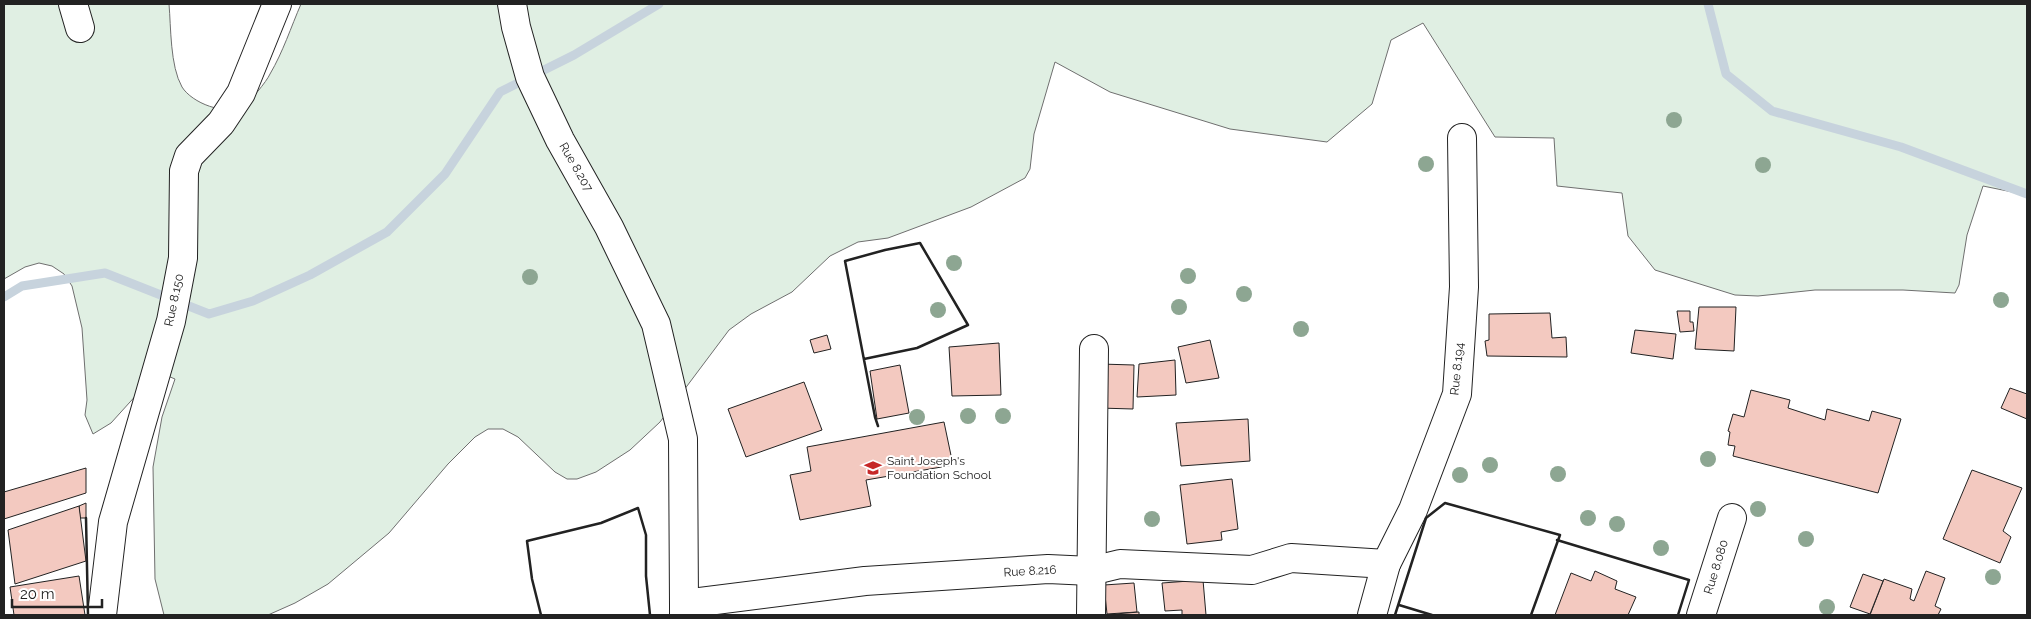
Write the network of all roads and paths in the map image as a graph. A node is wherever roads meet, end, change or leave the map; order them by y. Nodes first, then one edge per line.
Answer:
1 (277, 4) edge
2 (512, 4) edge
3 (1462, 138) dead end
4 (1094, 349) dead end
5 (1732, 518) dead end
6 (1386, 564) junction
7 (1091, 571) junction
8 (684, 609) edge
9 (102, 615) edge
10 (1091, 615) edge
11 (1372, 615) edge
12 (1701, 615) edge

1 - 9 street, Rue 8.150
2 - 8 street, Rue 8.207
3 - 6 street, Rue 8.194
4 - 7 street
5 - 12 street, Rue 8.080
6 - 7 street, Rue 8.216
6 - 11 street, Rue 8.194
7 - 8 street, Rue 8.216
7 - 10 street

